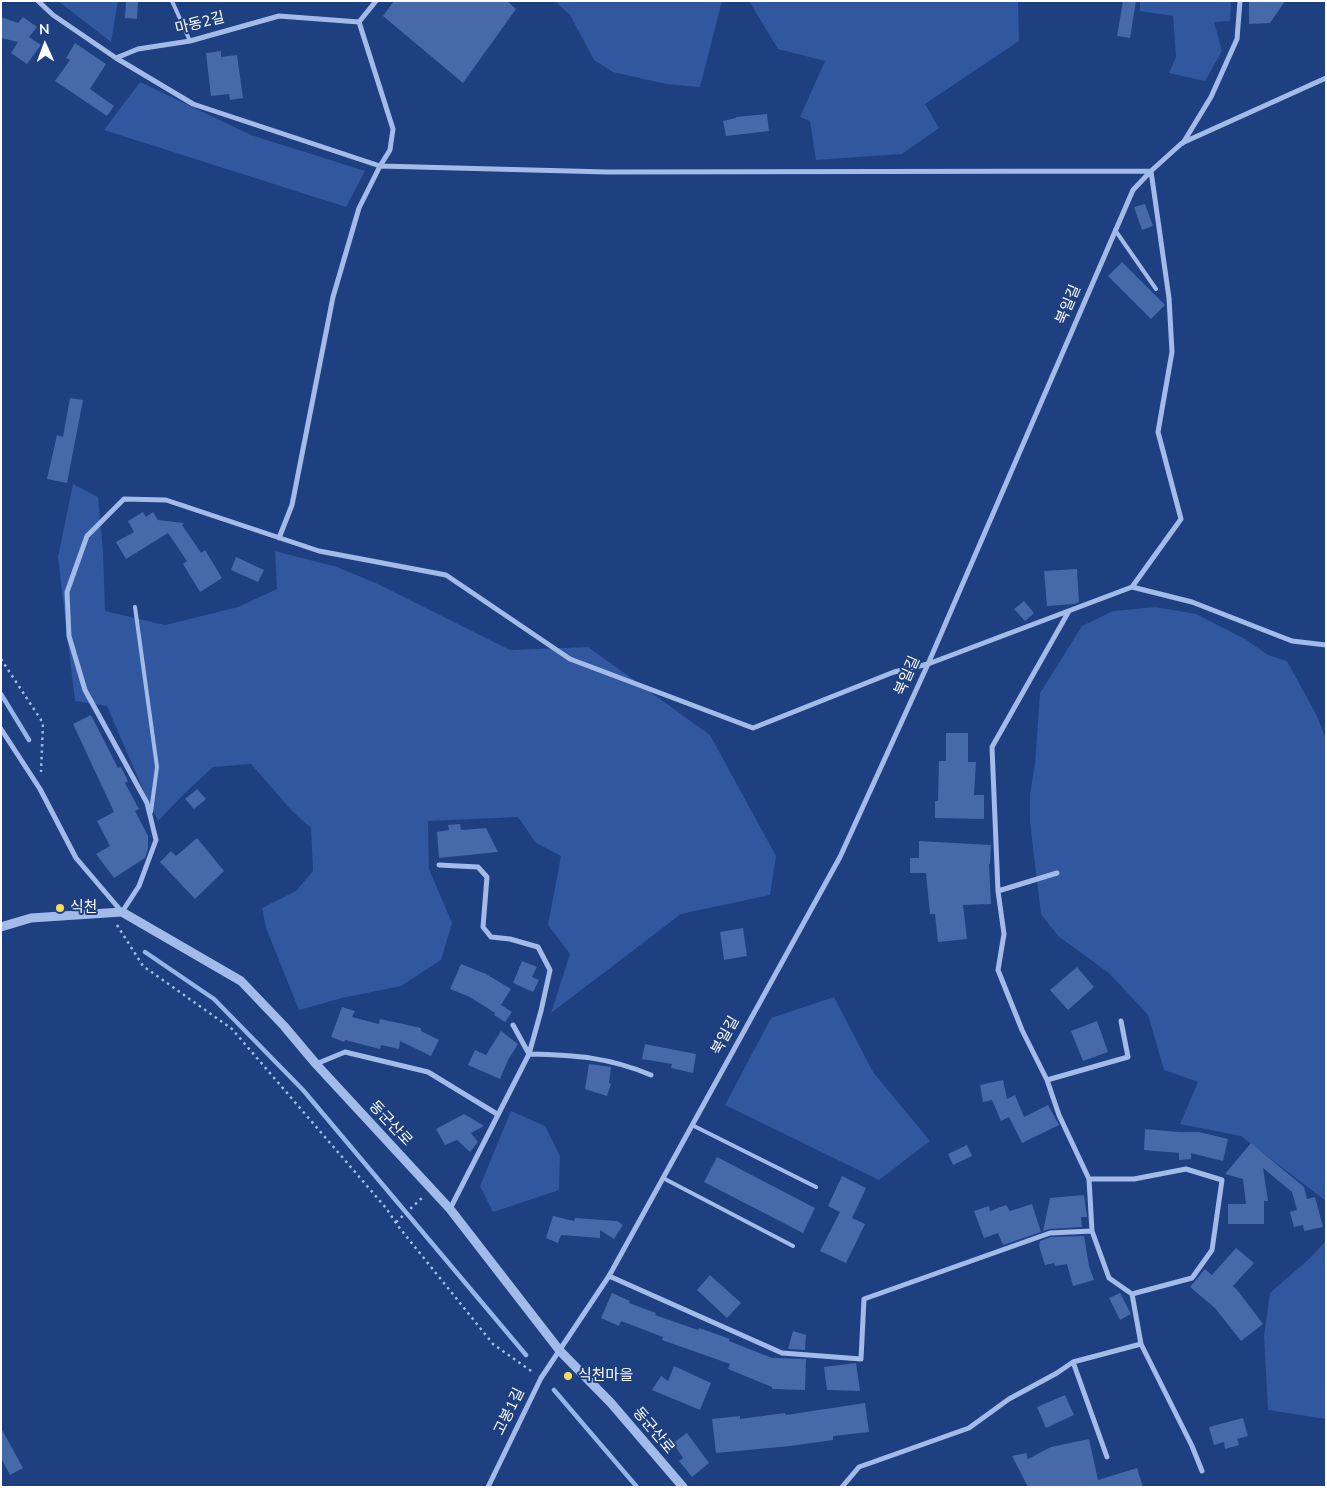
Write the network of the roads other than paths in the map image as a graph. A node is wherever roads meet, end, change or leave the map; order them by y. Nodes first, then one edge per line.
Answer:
1 (38, 1) edge
2 (172, 1) edge
3 (376, 1) edge
4 (1240, 1) edge
5 (370, 4) edge
6 (359, 22) junction
7 (190, 41) junction
8 (116, 58) junction
9 (1326, 78) edge
10 (1182, 143) junction
11 (380, 166) junction
12 (1151, 171) junction
13 (1115, 230) junction
14 (1156, 289) dead end
15 (279, 538) junction
16 (1132, 587) junction
17 (135, 607) dead end
18 (1069, 611) junction
19 (1326, 645) edge
20 (928, 664) junction
21 (1, 729) edge
22 (150, 817) junction
23 (439, 865) dead end
24 (1058, 873) dead end
25 (998, 891) junction
26 (122, 912) junction
27 (1, 927) edge
28 (1121, 1021) dead end
29 (513, 1025) dead end
30 (529, 1054) junction
31 (316, 1064) junction
32 (651, 1075) dead end
33 (1047, 1080) junction
34 (497, 1114) junction
35 (692, 1125) junction
36 (663, 1178) junction
37 (1089, 1179) junction
38 (816, 1187) dead end
39 (450, 1209) junction
40 (1092, 1231) junction
41 (793, 1246) dead end
42 (609, 1276) junction
43 (1132, 1294) junction
44 (1141, 1344) junction
45 (560, 1351) junction
46 (1073, 1362) junction
47 (1107, 1457) dead end
48 (1202, 1471) dead end
49 (488, 1487) edge
50 (682, 1487) edge
51 (842, 1487) edge

1 - 8 street
2 - 7 lane
3 - 5 street
4 - 10 street
5 - 6 street
6 - 7 street, 마동2길
6 - 11 street
7 - 8 street, 마동2길
8 - 11 street
9 - 10 street, 북일길
10 - 12 street, 북일길
11 - 12 street
11 - 15 street
12 - 13 street, 북일길
12 - 16 street
13 - 14 lane
13 - 20 street, 북일길
15 - 20 street
15 - 22 street
16 - 18 street
16 - 19 street
17 - 22 lane
18 - 20 street
18 - 25 street
20 - 35 street, 북일길
21 - 26 street
22 - 26 street
23 - 30 street
24 - 25 street
25 - 33 street
26 - 27 street
26 - 31 street, 동군산로
28 - 33 street
29 - 30 street
30 - 32 street
30 - 34 street
31 - 34 street
31 - 39 street, 동군산로
33 - 37 street
34 - 39 street
35 - 36 street, 북일길
35 - 38 lane
36 - 41 lane
36 - 42 street, 북일길
37 - 40 street
37 - 43 street
39 - 45 street, 동군산로
40 - 42 street
40 - 43 street
42 - 45 street, 북일길
43 - 44 street
44 - 46 street
44 - 48 street
45 - 49 street, 고봉1길
45 - 50 street, 동군산로
46 - 47 street
46 - 51 street

